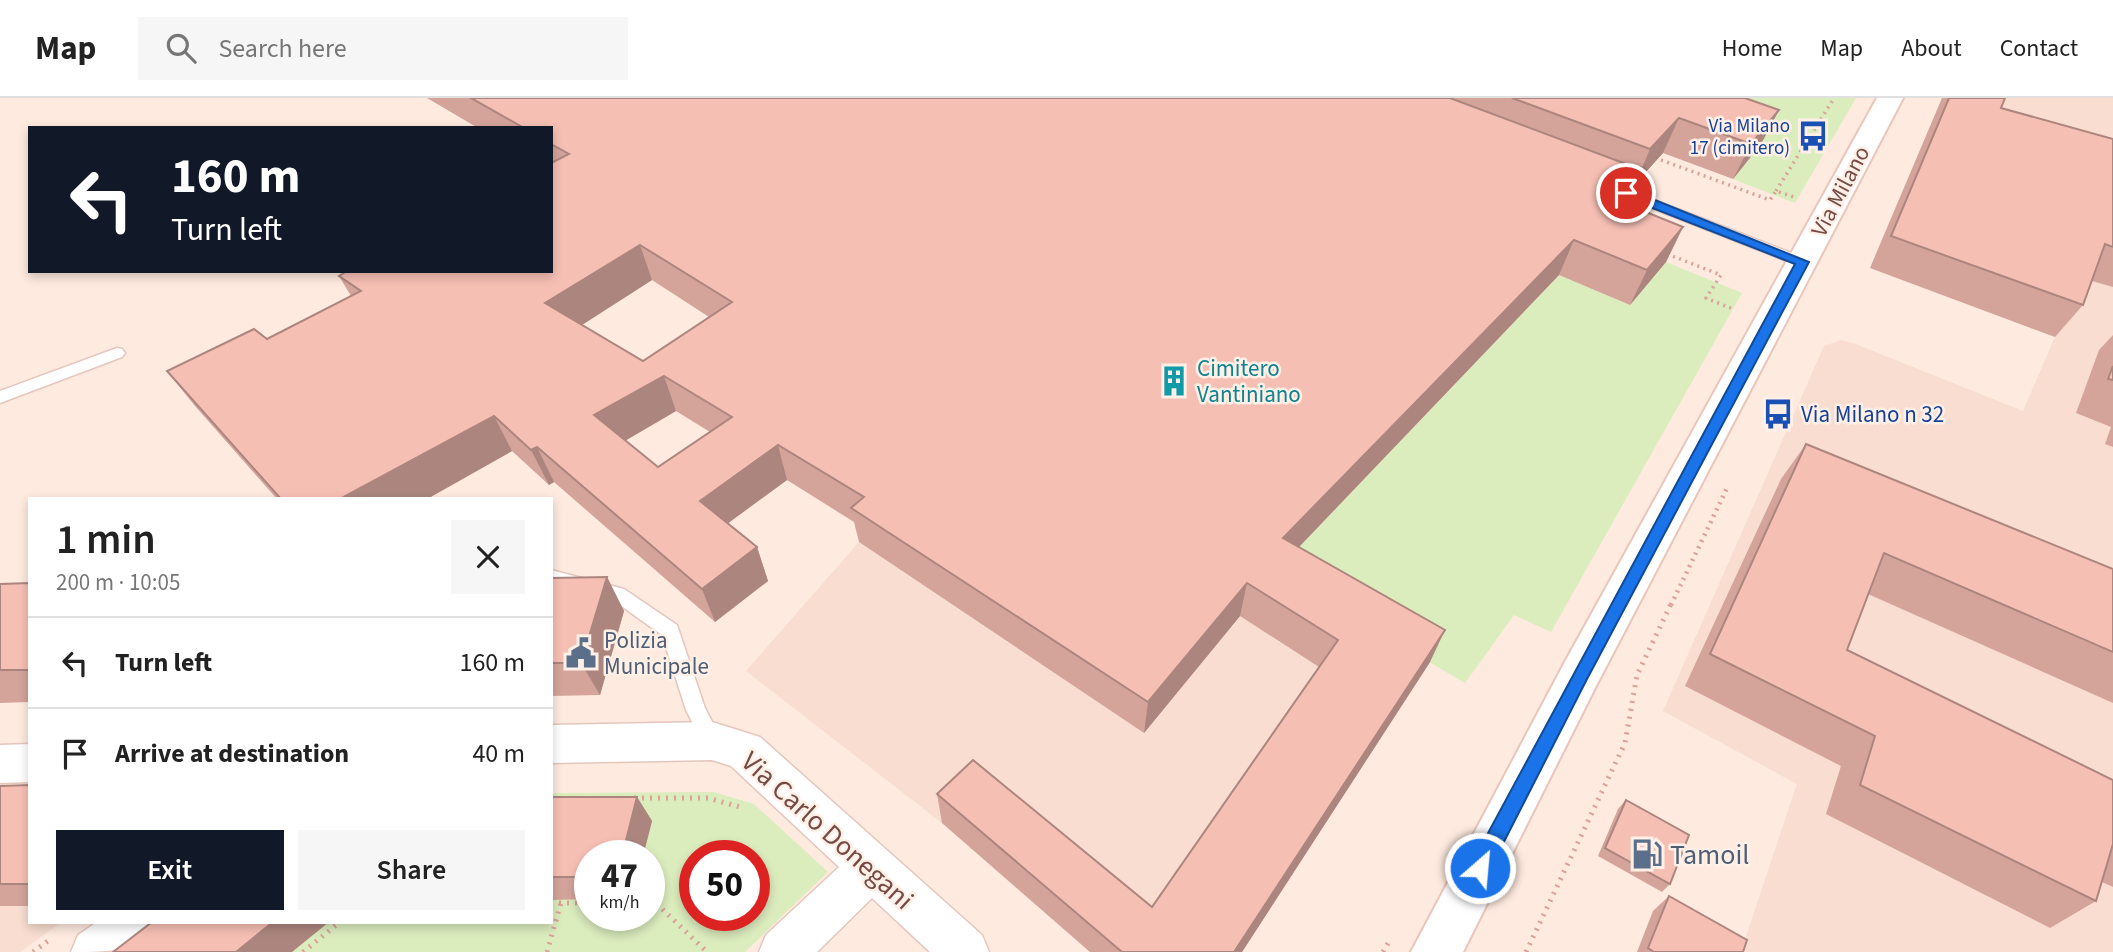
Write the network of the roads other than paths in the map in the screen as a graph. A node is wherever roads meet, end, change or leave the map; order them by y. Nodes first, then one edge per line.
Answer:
1 (1890, 98) edge
2 (1615, 189) edge
3 (1802, 262) junction
4 (117, 353) dead end
5 (0, 397) edge
6 (553, 578) edge
7 (712, 741) junction
8 (553, 744) edge
9 (28, 763) edge
10 (0, 764) edge
11 (870, 868) junction
12 (135, 924) edge
13 (95, 952) edge
14 (783, 952) edge
15 (965, 952) edge
16 (1436, 952) edge

1 - 3 main road, Via Milano
2 - 3 lane
3 - 16 main road, Via Milano
4 - 5 lane
6 - 7 lane
7 - 8 street, Via Carlo Donegani
7 - 11 street, Via Carlo Donegani
9 - 10 street
11 - 14 street
11 - 15 street, Via Carlo Donegani
12 - 13 street

